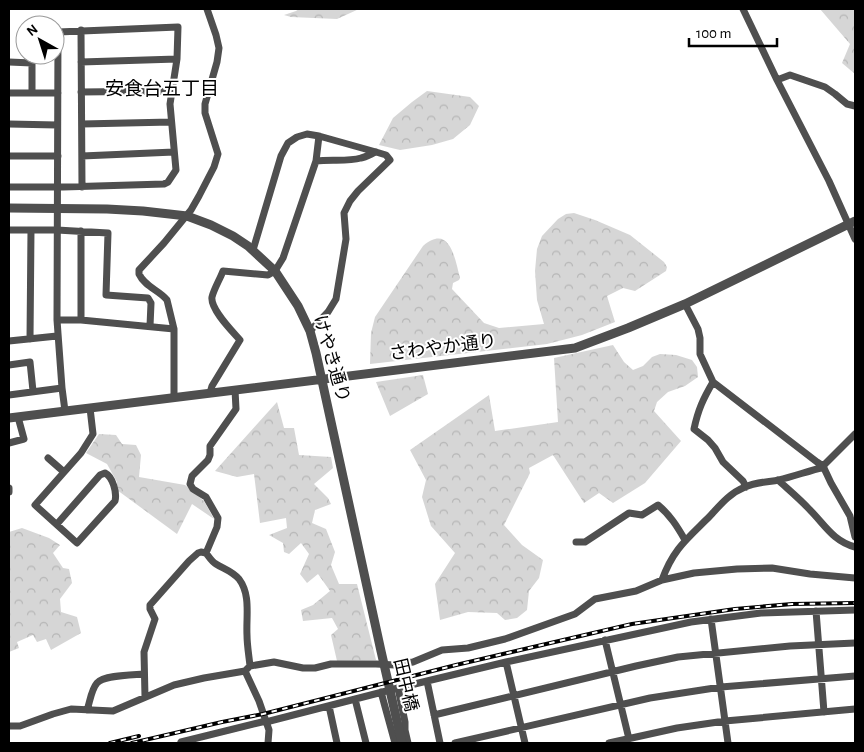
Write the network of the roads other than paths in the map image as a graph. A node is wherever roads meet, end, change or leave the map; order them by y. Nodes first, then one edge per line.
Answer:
1 (207, 9) edge
2 (743, 9) edge
3 (81, 30) junction
4 (65, 31) edge
5 (177, 59) junction
6 (81, 62) junction
7 (32, 65) edge
8 (58, 65) edge
9 (778, 80) junction
10 (172, 90) junction
11 (81, 92) junction
12 (9, 93) edge
13 (32, 93) junction
14 (58, 93) junction
15 (855, 106) edge
16 (171, 122) junction
17 (9, 124) edge
18 (82, 124) junction
19 (58, 125) junction
20 (319, 136) junction
21 (174, 152) junction
22 (376, 152) junction
23 (9, 156) edge
24 (58, 156) junction
25 (82, 156) junction
26 (316, 161) junction
27 (82, 186) junction
28 (9, 187) edge
29 (58, 187) junction
30 (9, 208) edge
31 (57, 209) junction
32 (187, 216) junction
33 (852, 222) edge
34 (9, 230) edge
35 (30, 230) junction
36 (57, 230) junction
37 (81, 231) junction
38 (855, 240) edge
39 (253, 250) junction
40 (275, 271) junction
41 (685, 304) junction
42 (57, 320) junction
43 (81, 320) junction
44 (150, 326) junction
45 (174, 329) junction
46 (310, 331) junction
47 (57, 336) junction
48 (30, 339) junction
49 (9, 341) edge
50 (9, 365) edge
51 (322, 379) junction
52 (713, 382) junction
53 (62, 388) junction
54 (235, 390) junction
55 (33, 391) junction
56 (210, 392) junction
57 (9, 395) edge
58 (174, 397) junction
59 (90, 408) junction
60 (65, 411) junction
61 (14, 418) edge
62 (855, 434) edge
63 (9, 443) edge
64 (48, 458) dead end
65 (824, 466) junction
66 (64, 472) junction
67 (778, 480) junction
68 (746, 487) junction
69 (9, 488) edge
70 (9, 492) edge
71 (56, 524) junction
72 (855, 537) edge
73 (685, 540) junction
74 (576, 542) dead end
75 (855, 547) edge
76 (206, 553) junction
77 (855, 578) edge
78 (662, 580) junction
79 (855, 610) edge
80 (816, 611) junction
81 (711, 619) junction
82 (605, 640) junction
83 (855, 643) edge
84 (819, 644) junction
85 (381, 652) joint
86 (716, 653) junction
87 (506, 662) junction
88 (247, 668) junction
89 (613, 672) junction
90 (144, 674) junction
91 (855, 676) edge
92 (822, 678) junction
93 (427, 681) junction
94 (721, 687) junction
95 (398, 688) junction
96 (381, 692) junction
97 (514, 696) junction
98 (145, 697) junction
99 (355, 699) junction
100 (621, 705) junction
101 (329, 706) junction
102 (855, 709) edge
103 (87, 710) junction
104 (824, 712) junction
105 (434, 715) junction
106 (726, 721) junction
107 (266, 722) junction
108 (9, 726) edge
109 (521, 728) junction
110 (629, 738) junction
111 (182, 743) edge
112 (268, 743) edge
113 (336, 743) edge
114 (366, 743) edge
115 (395, 743) edge
116 (402, 743) edge
117 (408, 743) edge
118 (440, 743) edge
119 (455, 743) edge
120 (525, 743) edge
121 (609, 743) edge
122 (728, 743) edge

1 - 32 street
2 - 9 street
3 - 4 street
3 - 5 street
3 - 6 street
5 - 6 street
5 - 10 street
6 - 11 street
7 - 13 street
8 - 14 street
9 - 15 street
9 - 33 street
10 - 11 street
10 - 16 street
11 - 18 street
12 - 13 street
13 - 14 street
14 - 19 street
16 - 18 street
16 - 21 street
17 - 19 street
18 - 25 street
19 - 24 street
20 - 22 street
20 - 26 street
20 - 39 street
21 - 25 street
21 - 27 street
22 - 26 street
22 - 46 street
23 - 24 street
24 - 29 street
25 - 27 street
26 - 40 street
27 - 29 street
28 - 29 street
29 - 31 street
30 - 31 street, けやき通り
31 - 32 street, けやき通り
31 - 36 street
32 - 39 street, けやき通り
32 - 45 street
33 - 38 street
33 - 41 street, さわやか通り
34 - 35 street
35 - 36 street
35 - 48 street
36 - 37 street
36 - 42 street
37 - 43 street
37 - 44 street
39 - 40 street, けやき通り
40 - 46 street, けやき通り
40 - 56 street
41 - 51 street, さわやか通り
41 - 52 street
42 - 43 street
42 - 47 street
43 - 44 street
44 - 45 street
45 - 58 street
46 - 51 street, けやき通り
47 - 48 street
47 - 53 street
48 - 49 street
50 - 55 street
51 - 54 street, さわやか通り
51 - 85 street, けやき通り
52 - 65 street
52 - 68 street
53 - 55 street
53 - 60 street
54 - 56 street, さわやか通り
54 - 76 street
55 - 57 street
56 - 58 street, さわやか通り
58 - 59 street, さわやか通り
59 - 60 street, さわやか通り
59 - 66 street
60 - 61 street, さわやか通り
61 - 63 street
62 - 65 street
64 - 66 street
65 - 67 street
65 - 72 street
66 - 71 street
67 - 68 street
67 - 75 street
68 - 73 street
69 - 70 street
71 - 71 street
73 - 74 street
73 - 78 street
76 - 88 street
76 - 90 street
77 - 78 street
78 - 88 street
79 - 80 street
80 - 81 street
80 - 84 street
81 - 82 street
81 - 86 street
82 - 87 street
82 - 89 street
83 - 84 street
84 - 86 street
84 - 92 street
85 - 116 street, 田中橋
86 - 89 street
86 - 94 street
87 - 93 street
87 - 97 street
88 - 98 street
88 - 107 street
89 - 97 street
89 - 100 street
90 - 98 street
90 - 103 street
91 - 92 street
92 - 94 street
92 - 104 street
93 - 95 street
93 - 105 street
94 - 100 street
94 - 106 street
95 - 96 street
95 - 117 street
96 - 99 street
96 - 115 street
97 - 105 street
97 - 109 street
98 - 103 street
99 - 101 street
99 - 114 street
100 - 109 street
100 - 110 street
101 - 107 street
101 - 113 street
102 - 104 street
103 - 108 street
104 - 106 street
105 - 118 street
106 - 110 street
106 - 122 street
107 - 111 street
107 - 112 street
109 - 119 street
109 - 120 street
110 - 121 street

